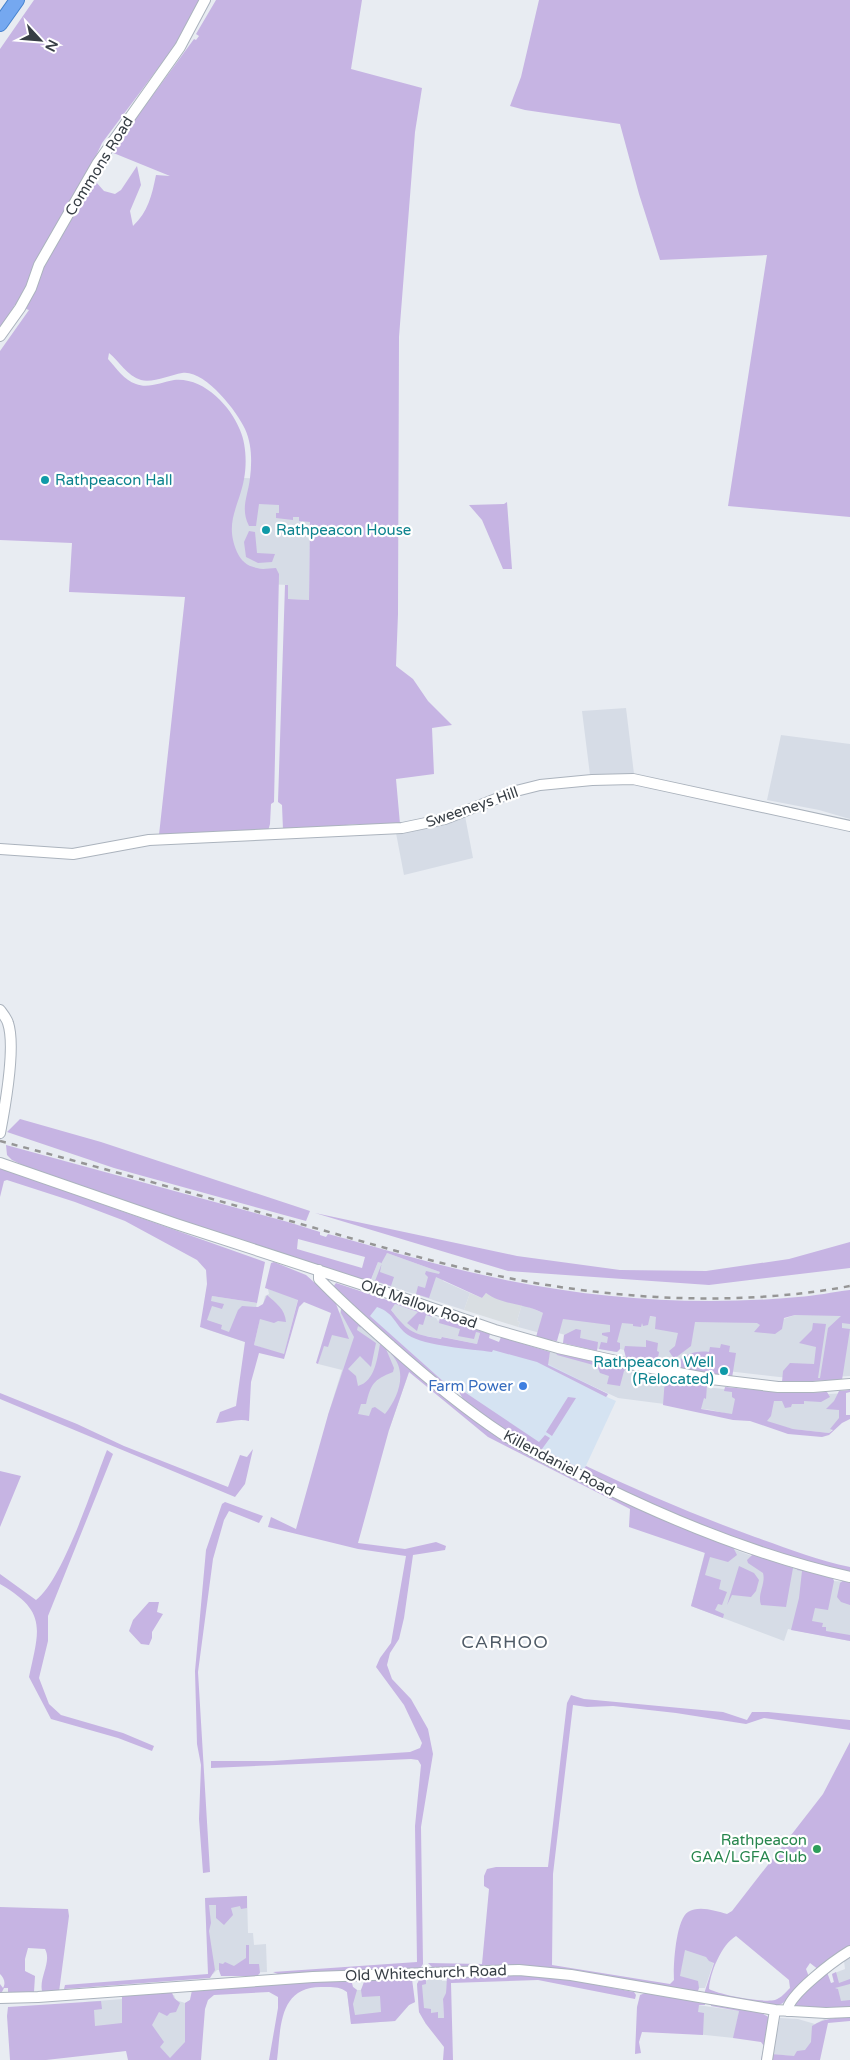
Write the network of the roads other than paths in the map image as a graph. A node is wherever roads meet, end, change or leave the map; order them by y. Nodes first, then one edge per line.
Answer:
1 (17, 0) edge
2 (205, 0) edge
3 (0, 24) edge
4 (0, 336) edge
5 (850, 826) edge
6 (0, 849) edge
7 (0, 1010) edge
8 (0, 1133) edge
9 (0, 1163) edge
10 (319, 1270) junction
11 (850, 1384) edge
12 (850, 1577) edge
13 (850, 1951) edge
14 (0, 1998) edge
15 (775, 2010) junction
16 (787, 2011) junction
17 (850, 2012) edge
18 (767, 2060) edge

1 - 3 highway
2 - 4 street, Commons Road
5 - 6 street, Sweeneys Hill
7 - 8 street
9 - 10 street, Old Mallow Road
10 - 11 street, Old Mallow Road
10 - 12 street, Killendaniel Road
13 - 16 street
14 - 15 street, Old Whitechurch Road
15 - 16 street, Old Whitechurch Road
15 - 18 street
16 - 17 street, Old Whitechurch Road

